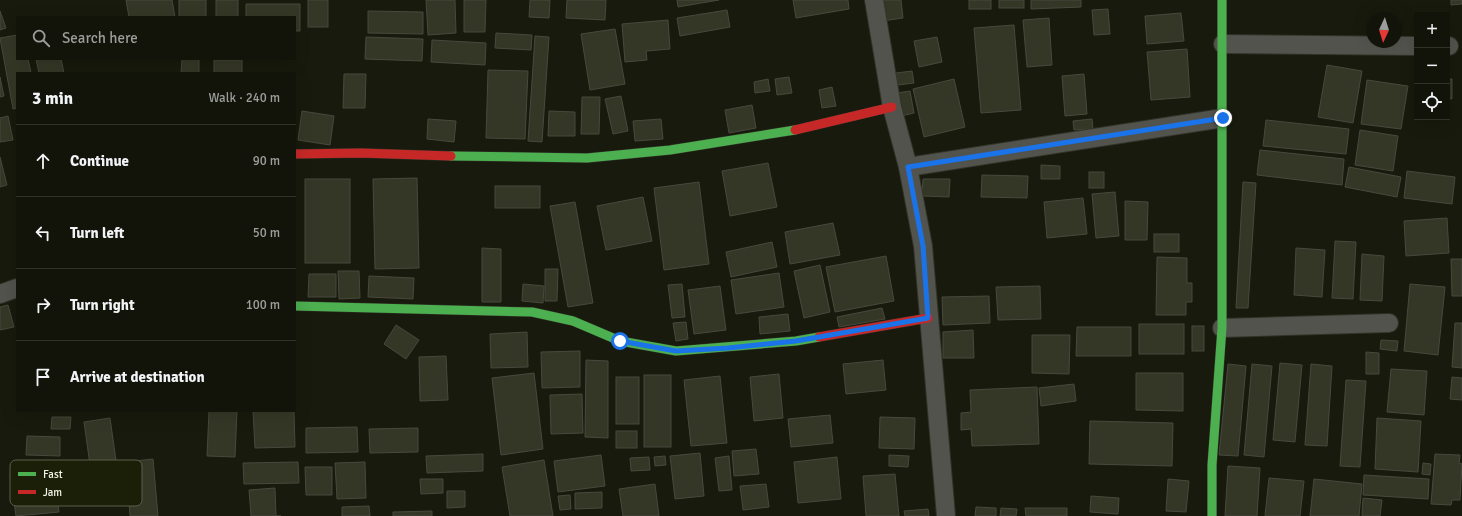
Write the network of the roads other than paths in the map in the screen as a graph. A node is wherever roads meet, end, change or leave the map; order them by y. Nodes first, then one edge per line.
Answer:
1 (874, 0) edge
2 (1222, 0) edge
3 (1223, 44) junction
4 (1414, 46) edge
5 (892, 107) junction
6 (1223, 118) junction
7 (296, 154) edge
8 (908, 167) junction
9 (16, 288) edge
10 (0, 294) edge
11 (296, 306) edge
12 (928, 318) junction
13 (1389, 323) dead end
14 (1222, 328) junction
15 (946, 516) edge
16 (1212, 516) edge

1 - 5 street
2 - 3 street
3 - 4 street
3 - 6 street
5 - 7 street
5 - 8 street
6 - 8 street
6 - 14 street
8 - 12 street
9 - 10 street
11 - 12 street
12 - 15 street
13 - 14 street
14 - 16 street

